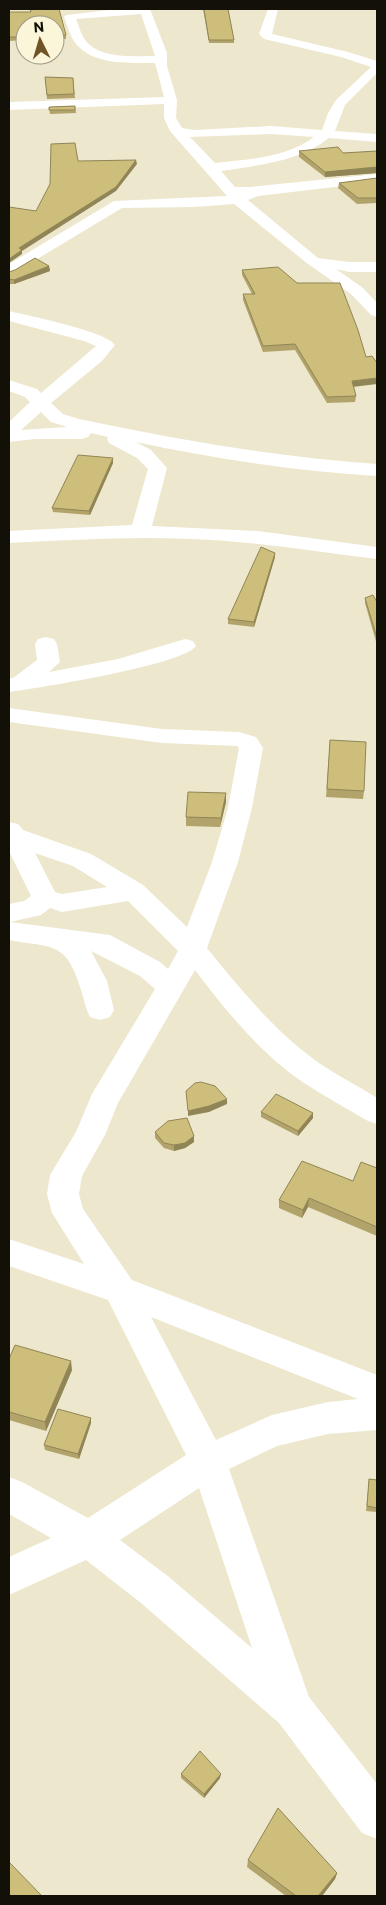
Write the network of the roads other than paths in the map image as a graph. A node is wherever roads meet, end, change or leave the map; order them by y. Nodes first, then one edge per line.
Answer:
1 (273, 9) edge
2 (145, 10) edge
3 (344, 54) junction
4 (377, 56) edge
5 (161, 60) junction
6 (377, 66) edge
7 (171, 100) junction
8 (9, 106) edge
9 (177, 131) junction
10 (324, 135) junction
11 (377, 138) edge
12 (212, 168) junction
13 (377, 178) edge
14 (233, 195) junction
15 (312, 261) junction
16 (377, 267) edge
17 (9, 270) edge
18 (377, 312) edge
19 (9, 316) edge
20 (9, 385) edge
21 (41, 402) junction
22 (9, 431) edge
23 (99, 431) junction
24 (9, 437) edge
25 (211, 451) junction
26 (158, 468) junction
27 (377, 470) edge
28 (140, 533) junction
29 (9, 537) edge
30 (377, 553) edge
31 (46, 644) dead end
32 (186, 646) dead end
33 (12, 686) edge
34 (9, 715) edge
35 (11, 834) edge
36 (134, 891) junction
37 (45, 898) junction
38 (9, 914) edge
39 (9, 931) edge
40 (62, 939) junction
41 (193, 949) junction
42 (171, 987) junction
43 (100, 1010) dead end
44 (377, 1112) edge
45 (13, 1260) edge
46 (120, 1290) junction
47 (377, 1391) edge
48 (377, 1414) edge
49 (208, 1461) junction
50 (9, 1494) edge
51 (90, 1539) junction
52 (9, 1576) edge
53 (293, 1709) junction
54 (377, 1818) edge

1 - 3 street
2 - 5 street
2 - 5 street
3 - 4 street
3 - 6 street
5 - 7 street
6 - 10 street
7 - 8 street
7 - 9 street
9 - 10 street
9 - 12 street
10 - 11 street
10 - 12 street
12 - 14 street
13 - 14 street
14 - 15 street
14 - 17 street
15 - 16 street
15 - 18 street
19 - 21 street
20 - 21 street
21 - 22 street
21 - 23 street
23 - 24 street
23 - 25 street
23 - 26 street
25 - 26 street
25 - 27 street
26 - 28 street
28 - 29 street
28 - 30 street
31 - 33 street
32 - 33 street
34 - 41 street
35 - 36 street
35 - 37 street
36 - 37 street
36 - 41 street
37 - 38 street
39 - 40 street
40 - 42 street
40 - 43 street
41 - 42 street
41 - 44 street
42 - 46 street
45 - 46 street
46 - 47 street
46 - 49 street
48 - 49 street
49 - 51 street
49 - 53 street
50 - 51 street
51 - 52 street
51 - 53 street
53 - 54 street

